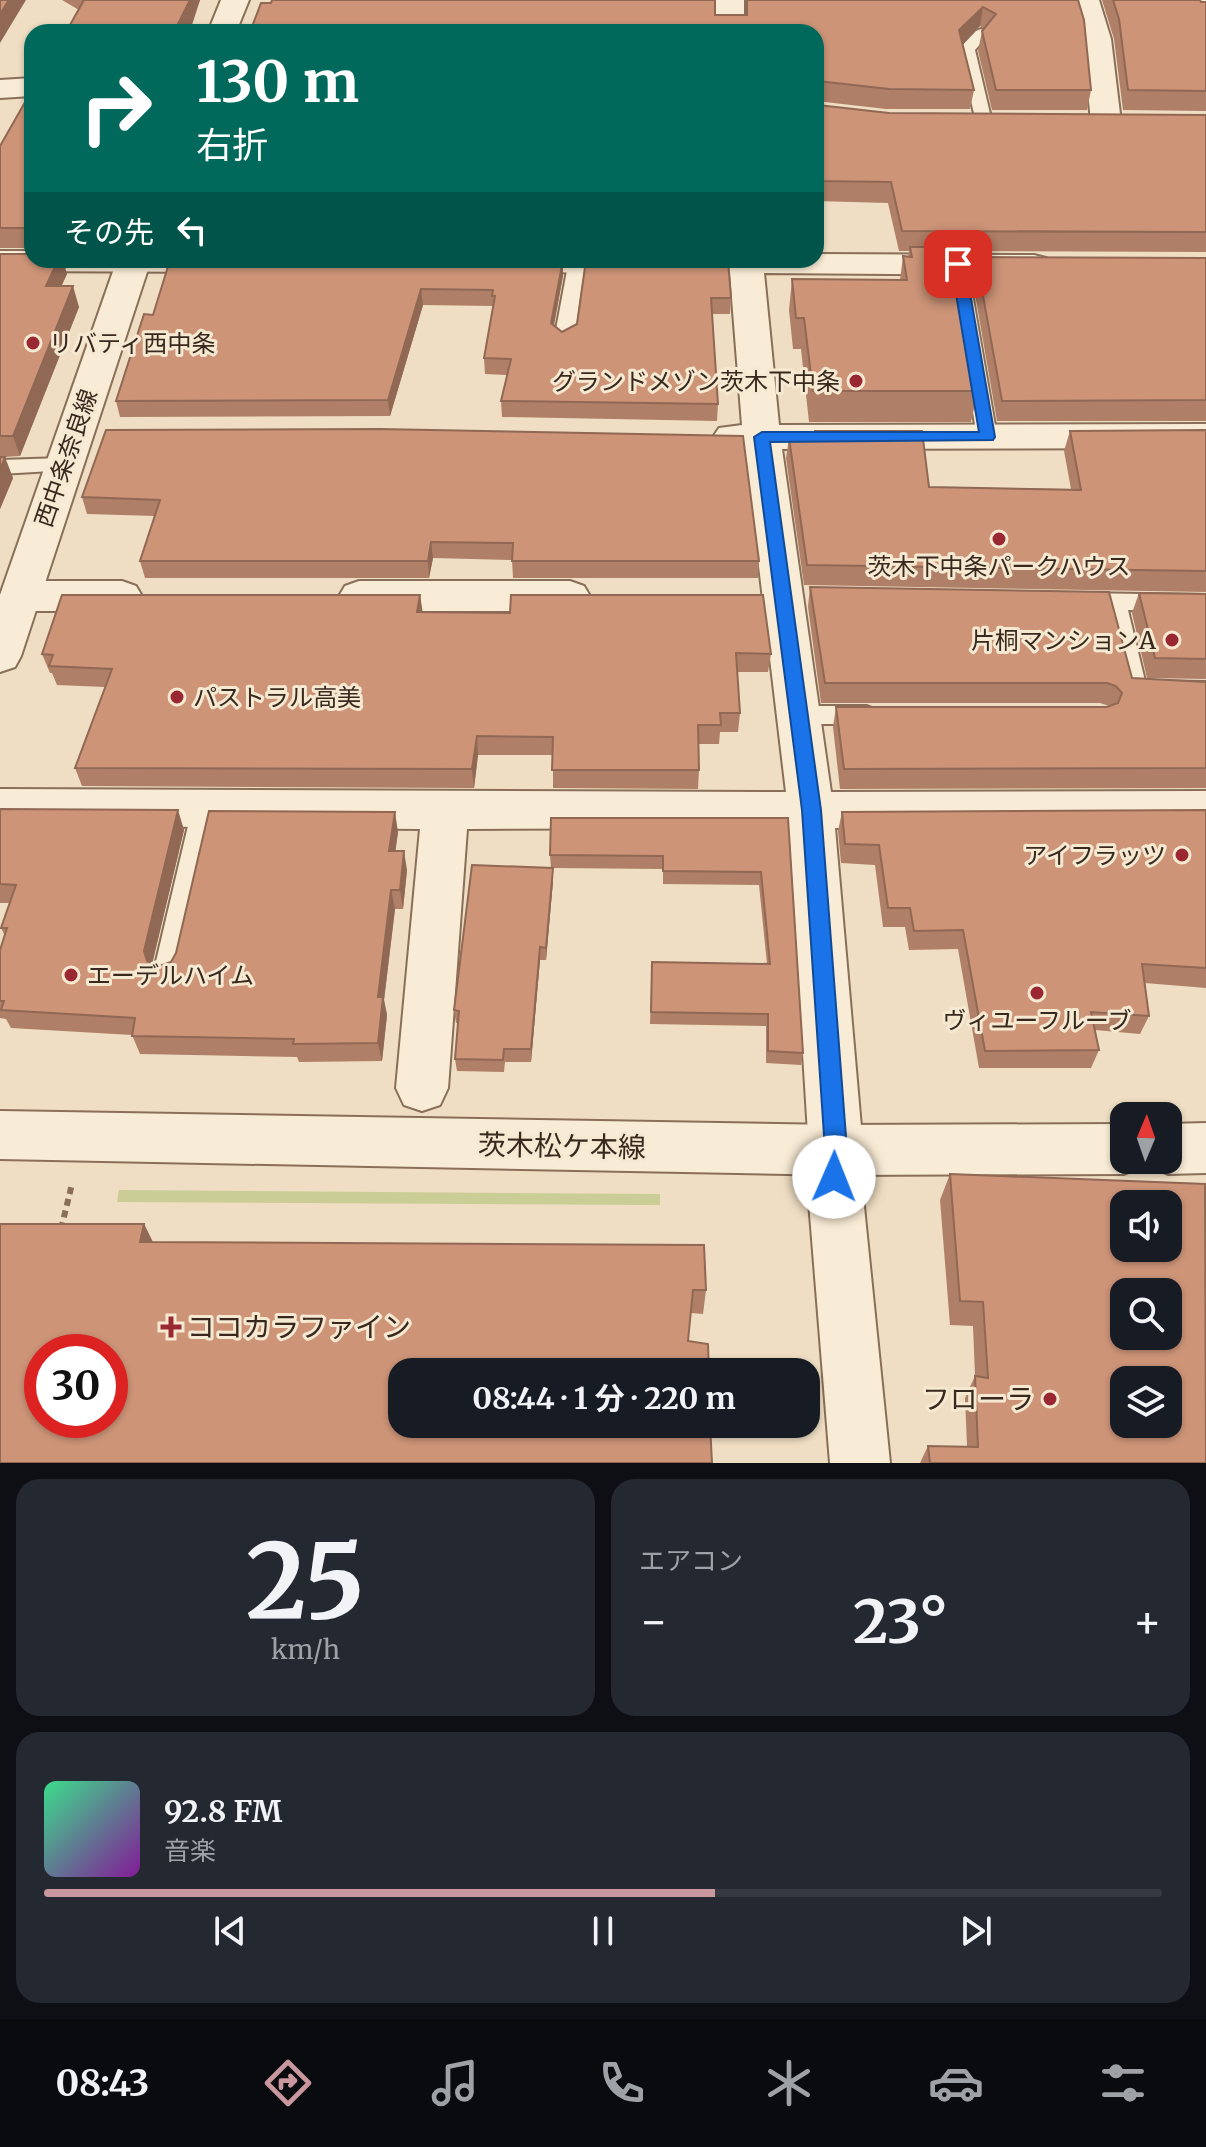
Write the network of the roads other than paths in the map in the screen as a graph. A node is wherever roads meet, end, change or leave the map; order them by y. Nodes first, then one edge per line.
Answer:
1 (235, 0) edge
2 (730, 0) edge
3 (1085, 0) edge
4 (1202, 0) edge
5 (1206, 12) edge
6 (225, 24) edge
7 (730, 24) edge
8 (981, 34) edge
9 (24, 88) edge
10 (0, 89) edge
11 (970, 122) joint
12 (1015, 122) edge
13 (1076, 122) edge
14 (0, 261) edge
15 (24, 261) edge
16 (824, 263) edge
17 (958, 264) junction
18 (1066, 265) edge
19 (132, 268) edge
20 (575, 268) edge
21 (747, 268) edge
22 (564, 340) edge
23 (115, 432) edge
24 (700, 436) edge
25 (1206, 436) edge
26 (762, 437) junction
27 (987, 437) junction
28 (68, 448) junction
29 (0, 467) edge
30 (21, 596) junction
31 (164, 596) edge
32 (323, 596) edge
33 (608, 596) edge
34 (1052, 601) edge
35 (1115, 602) junction
36 (1206, 603) edge
37 (0, 656) edge
38 (1206, 691) edge
39 (801, 715) junction
40 (895, 715) edge
41 (0, 807) edge
42 (204, 809) junction
43 (1206, 809) edge
44 (811, 810) junction
45 (445, 811) junction
46 (167, 970) edge
47 (422, 1088) dead end
48 (0, 1135) edge
49 (1206, 1148) edge
50 (1110, 1149) edge
51 (1182, 1149) edge
52 (836, 1150) junction
53 (860, 1463) edge

1 - 6 street
2 - 7 street
3 - 13 street
4 - 5 street
8 - 11 lane
9 - 10 street
11 - 12 street
14 - 15 street
16 - 17 street
17 - 18 street
17 - 27 lane
19 - 28 street, 西中条奈良線
20 - 22 lane
21 - 26 street
23 - 28 street
24 - 26 street
25 - 27 street
26 - 27 street
26 - 39 street
28 - 29 lane
28 - 30 street, 西中条奈良線
30 - 31 street
30 - 37 street, 西中条奈良線
32 - 33 street
34 - 35 lane
35 - 36 lane
35 - 38 lane
39 - 40 lane
39 - 44 street
41 - 42 street
42 - 45 street
42 - 46 lane
43 - 44 street
44 - 45 street
44 - 52 street
45 - 47 street
48 - 52 street, 茨木松ケ本線
49 - 51 street
50 - 52 street, 茨木松ケ本線
52 - 53 street

